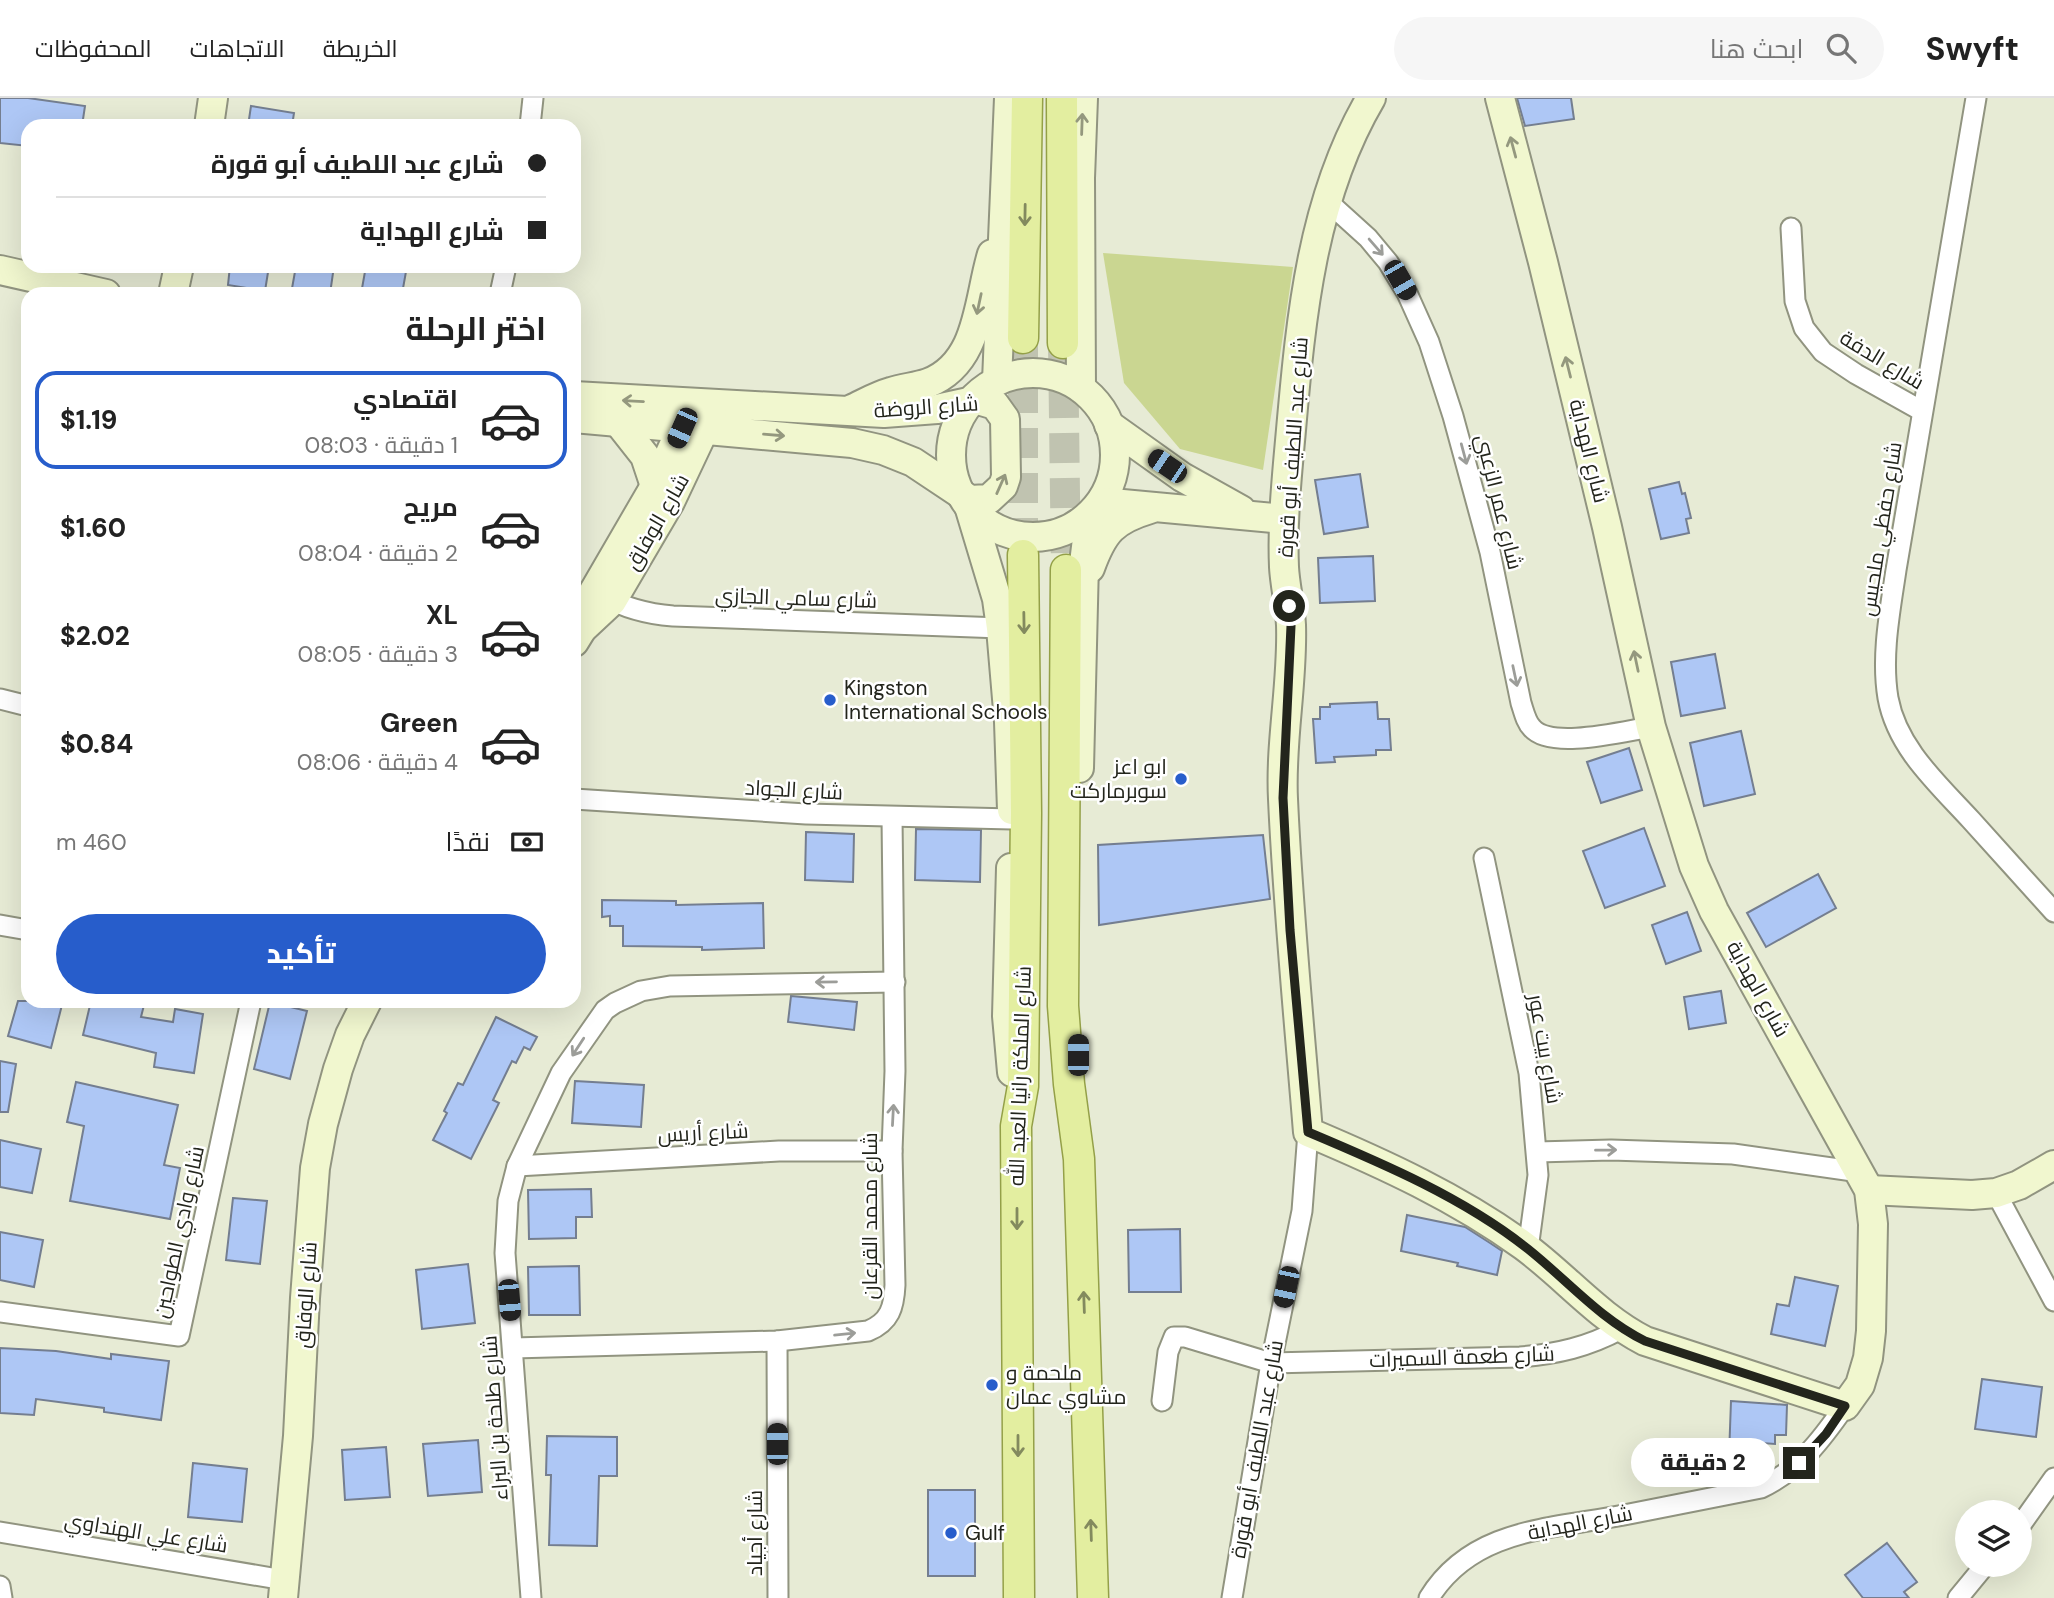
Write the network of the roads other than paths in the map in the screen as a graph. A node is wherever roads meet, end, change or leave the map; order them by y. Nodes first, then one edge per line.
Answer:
1 (533, 98) edge
2 (1009, 98) edge
3 (1027, 98) edge
4 (1062, 98) edge
5 (1083, 98) edge
6 (1371, 98) edge
7 (1500, 98) edge
8 (1976, 98) edge
9 (531, 119) edge
10 (1326, 200) junction
11 (1004, 215) junction
12 (1791, 228) dead end
13 (0, 270) edge
14 (75, 287) edge
15 (0, 288) edge
16 (21, 293) edge
17 (1023, 338) tunnel mouth
18 (1063, 343) tunnel mouth
19 (997, 381) junction
20 (1081, 388) junction
21 (581, 398) edge
22 (970, 402) junction
23 (848, 411) junction
24 (1922, 411) junction
25 (699, 416) junction
26 (581, 419) edge
27 (619, 423) junction
28 (1109, 425) junction
29 (655, 486) junction
30 (965, 501) junction
31 (1154, 508) junction
32 (1096, 509) junction
33 (1250, 514) junction
34 (1284, 519) junction
35 (1023, 555) tunnel mouth
36 (1075, 577) junction
37 (603, 596) junction
38 (1002, 628) junction
39 (581, 630) edge
40 (0, 699) edge
41 (21, 704) edge
42 (1651, 727) junction
43 (581, 799) edge
44 (892, 817) junction
45 (1012, 819) junction
46 (1484, 858) dead end
47 (2054, 912) edge
48 (0, 925) edge
49 (21, 929) edge
50 (895, 982) junction
51 (249, 1008) edge
52 (364, 1008) edge
53 (1016, 1126) junction
54 (1308, 1132) junction
55 (892, 1151) junction
56 (1537, 1152) junction
57 (2054, 1165) edge
58 (517, 1166) junction
59 (1865, 1181) junction
60 (1996, 1193) junction
61 (1528, 1249) junction
62 (2054, 1301) edge
63 (0, 1311) edge
64 (1621, 1329) junction
65 (777, 1341) junction
66 (513, 1348) junction
67 (1270, 1363) junction
68 (1162, 1401) dead end
69 (1845, 1406) junction
70 (2054, 1478) edge
71 (2032, 1509) edge
72 (0, 1532) edge
73 (1975, 1577) edge
74 (0, 1586) edge
75 (284, 1589) edge
76 (2, 1598) edge
77 (531, 1598) edge
78 (778, 1598) edge
79 (1019, 1598) edge
80 (1093, 1598) edge
81 (1231, 1598) edge
82 (1429, 1598) edge
83 (1958, 1598) edge

1 - 9 street
2 - 11 street
3 -> 17 main road
4 - 18 main road
20 -> 5 street
6 - 10 street, شارع عبد اللطيف أبو قورة
42 -> 7 street, شارع الهداية
8 - 24 street, شارع حفظي ملحيس
10 - 34 street, شارع عبد اللطيف أبو قورة
10 -> 42 street, شارع عمر الزعبي
11 - 19 street
11 -> 23 street
12 - 24 street, شارع الدفة
13 - 14 street
15 - 16 street
19 - 20 street
19 - 22 street
20 - 28 street
25 -> 21 street, شارع الروضة
22 - 23 street, شارع الروضة
22 - 30 street
30 -> 22 street, شارع الروضة
23 - 25 street, شارع الروضة
24 - 47 street, شارع حفظي ملحيس
25 - 27 street, شارع الروضة
25 - 29 street, شارع الوفاق
25 -> 30 street, شارع الروضة
25 - 37 street, شارع الوفاق
26 - 27 street, شارع الروضة
27 - 29 street
28 - 32 street
28 - 33 street
29 - 37 street, شارع الوفاق
30 - 32 street
30 - 38 street
31 - 32 street
31 - 33 street
31 - 36 street
32 - 36 street
33 - 34 street
34 - 54 street, شارع عبد اللطيف أبو قورة
35 -> 53 main road, شارع الملكة رانيا العبد الله
80 -> 36 main road, شارع الملكة رانيا العبد الله
37 - 38 street, شارع سامي الجازي
37 - 39 street, شارع الوفاق
38 - 45 street
40 - 41 street
42 - 59 street, شارع الهداية
43 - 44 street, شارع الجواد
44 - 45 street, شارع الجواد
44 - 50 street, شارع محمد القرعان
45 - 53 street
46 - 56 street, شارع بيت عور
48 - 49 street
55 -> 50 street, شارع محمد القرعان
50 -> 58 street, شارع طلحة بن البراء
51 - 63 street, شارع وادي الطواحين
52 - 75 street, شارع الوفاق
53 -> 79 main road, شارع الملكة رانيا العبد الله
54 - 61 street
54 - 67 street, شارع عبد اللطيف أبو قورة
55 - 58 street, شارع أريس
65 -> 55 street, شارع محمد القرعان
56 -> 59 street
56 - 61 street, شارع بيت عور
57 - 60 street
58 - 66 street, شارع طلحة بن البراء
59 - 60 street
59 - 69 street, شارع الهداية
60 - 62 street
61 - 64 street
64 - 67 street, شارع طعمة السميرات
64 - 69 street
65 - 66 street, شارع محمد القرعان
65 - 78 street, شارع أجياد
66 - 77 street, شارع طلحة بن البراء
67 - 68 street, شارع طعمة السميرات
67 - 81 street, شارع عبد اللطيف أبو قورة
69 - 82 street, شارع الهداية
70 - 71 street
72 - 75 street, شارع علي الهنداوي
73 - 83 street
74 - 76 street

